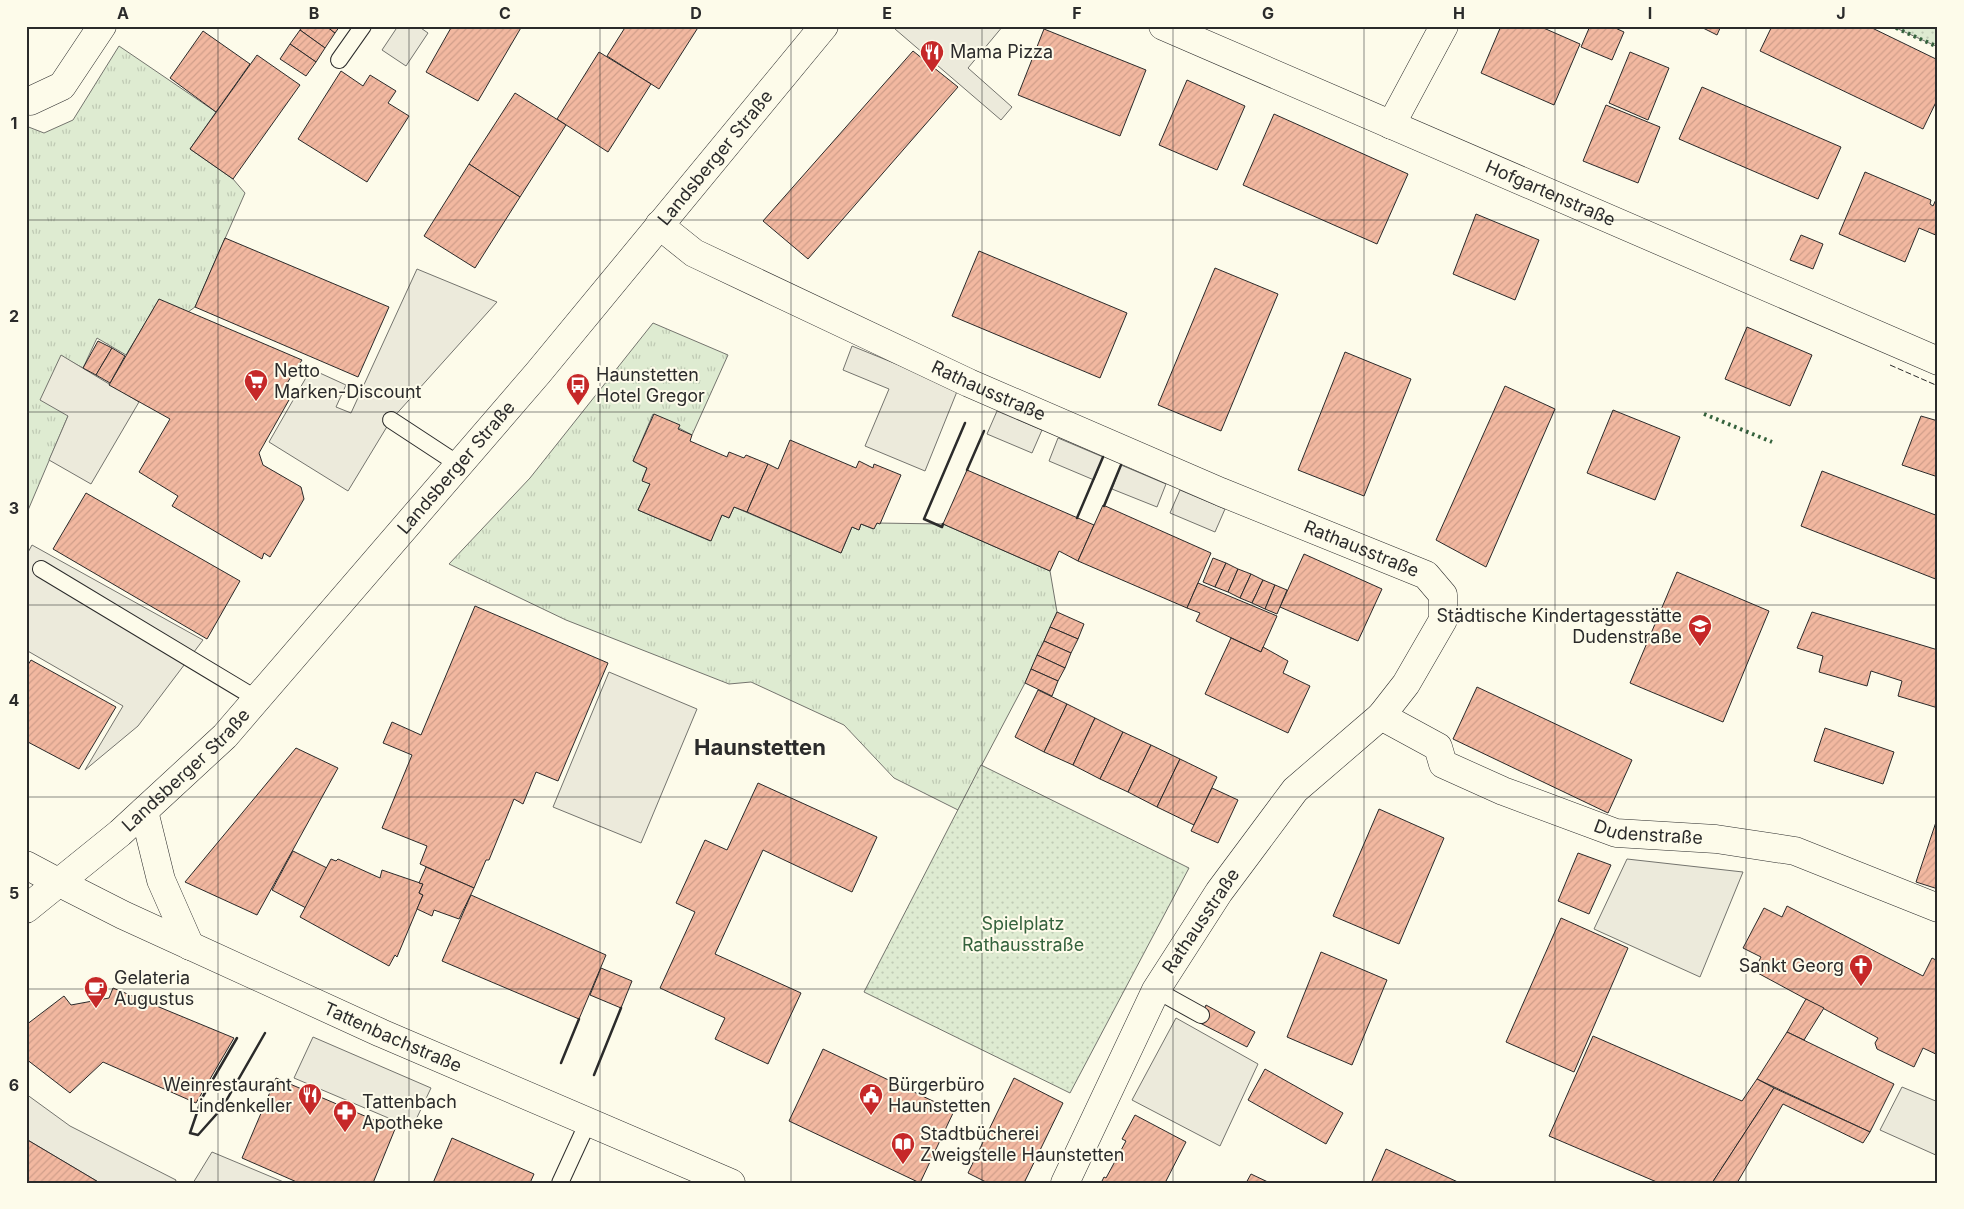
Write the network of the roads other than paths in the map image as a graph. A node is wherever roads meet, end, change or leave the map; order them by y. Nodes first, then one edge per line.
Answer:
1 (102, 26) edge
2 (363, 26) edge
3 (824, 26) edge
4 (1163, 26) edge
5 (1444, 26) edge
6 (339, 60) dead end
7 (26, 100) edge
8 (1391, 125) junction
9 (659, 225) junction
10 (1938, 360) edge
11 (392, 420) dead end
12 (458, 464) junction
13 (41, 569) dead end
14 (257, 699) junction
15 (1381, 716) junction
16 (144, 811) junction
17 (26, 866) edge
18 (58, 882) junction
19 (1938, 908) edge
20 (26, 909) edge
21 (190, 946) junction
22 (1156, 990) junction
23 (1201, 1014) dead end
24 (588, 1122) junction
25 (560, 1183) edge
26 (731, 1183) edge
27 (1065, 1183) edge

1 - 7 street
2 - 6 lane
3 - 9 street, Landsberger Straße
4 - 8 street, Hofgartenstraße
5 - 8 street
8 - 10 street, Hofgartenstraße
9 - 12 street, Landsberger Straße
9 - 15 street, Rathausstraße
11 - 12 lane
12 - 14 street, Landsberger Straße
13 - 14 lane
14 - 16 street, Landsberger Straße
15 - 19 street, Dudenstraße
15 - 22 street, Rathausstraße
16 - 18 street, Landsberger Straße
16 - 21 street
17 - 18 street, Tattenbachstraße
18 - 20 street, Landsberger Straße
18 - 21 street, Tattenbachstraße
21 - 24 street, Tattenbachstraße
22 - 23 lane
22 - 27 street, Rathausstraße
24 - 25 lane
24 - 26 street, Tattenbachstraße

